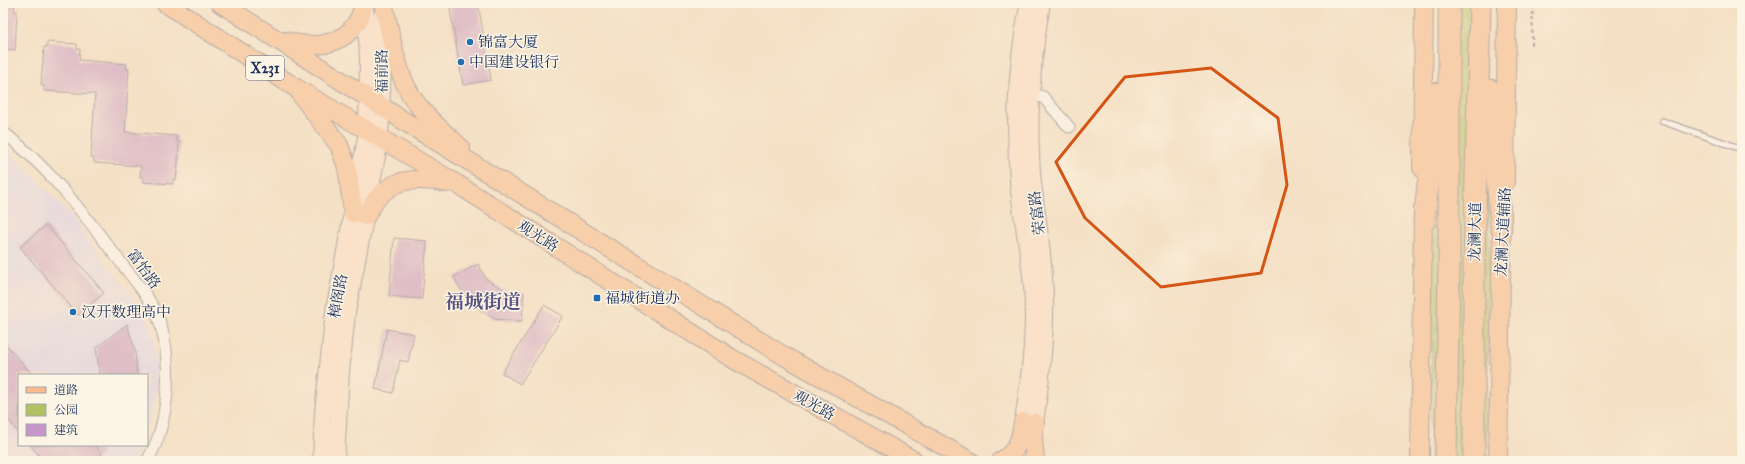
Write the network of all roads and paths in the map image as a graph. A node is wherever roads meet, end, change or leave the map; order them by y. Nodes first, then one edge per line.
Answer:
1 (165, 3) edge
2 (220, 3) edge
3 (364, 3) edge
4 (380, 3) edge
5 (383, 3) edge
6 (1029, 3) edge
7 (1042, 3) edge
8 (1424, 3) edge
9 (1448, 3) edge
10 (1481, 3) edge
11 (1507, 3) edge
12 (1533, 3) edge
13 (276, 38) junction
14 (1532, 46) dead end
15 (296, 88) junction
16 (1025, 94) junction
17 (366, 97) junction
18 (382, 107) junction
19 (1662, 121) dead end
20 (1069, 127) dead end
21 (3, 132) edge
22 (374, 136) junction
23 (1742, 149) edge
24 (491, 175) junction
25 (457, 184) junction
26 (360, 214) junction
27 (1424, 222) junction
28 (1501, 227) junction
29 (1029, 423) junction
30 (147, 461) edge
31 (321, 461) edge
32 (336, 461) edge
33 (915, 461) edge
34 (970, 461) edge
35 (1001, 461) edge
36 (1035, 461) edge
37 (1420, 461) edge
38 (1446, 461) edge
39 (1474, 461) edge
40 (1498, 461) edge

1 - 15 main road, 观光路 / X231
2 - 13 main road, 观光路 / X231
3 - 13 main road
3 - 17 main road, 福前路
4 - 18 main road, 福前路
5 - 24 main road
6 - 16 main road, 荣富路
7 - 16 main road, 荣富路
8 - 27 main road
9 - 27 highway
9 - 38 highway, 龙澜大道
10 - 28 highway
10 - 39 highway, 龙澜大道
11 - 28 main road, 龙澜大道辅路
12 - 14 path
13 - 17 main road, 观光路 / X231
15 - 22 main road, 观光路 / X231
15 - 26 main road
16 - 20 street
16 - 29 main road, 荣富路
17 - 18 main road, 观光路 / X231
17 - 22 main road, 福前路
18 - 22 main road, 福前路
18 - 24 main road, 观光路 / X231
19 - 23 lane
21 - 30 street, 富怡路
22 - 25 main road, 观光路 / X231
22 - 26 main road, 樟阁路
24 - 34 main road, 观光路 / X231
25 - 26 main road
25 - 33 main road, 观光路 / X231
26 - 31 main road, 樟阁路
26 - 32 main road, 樟阁路
27 - 37 main road
28 - 40 main road, 龙澜大道辅路
29 - 35 main road
29 - 36 main road

